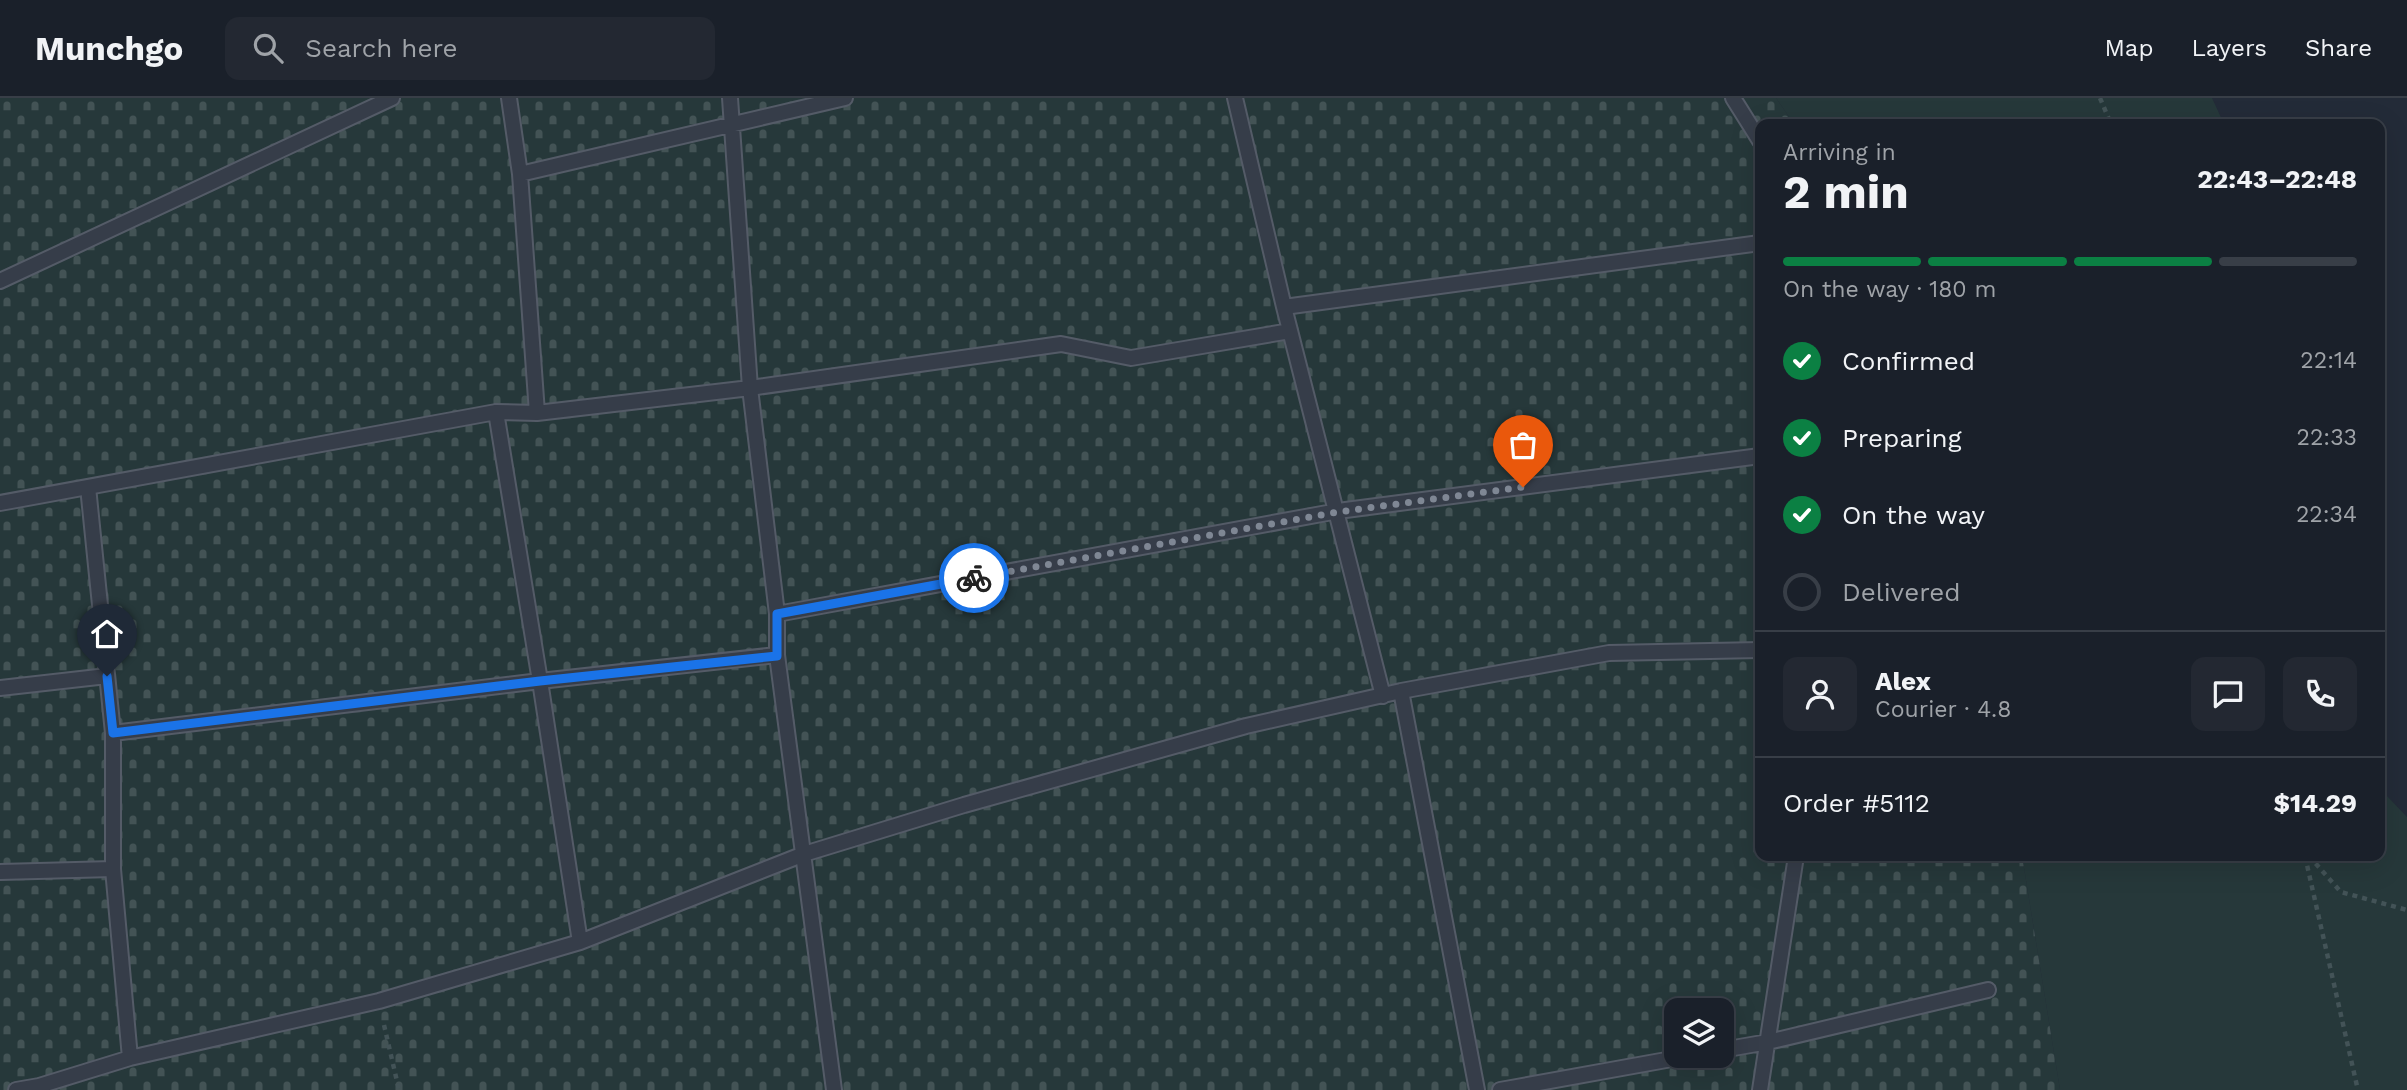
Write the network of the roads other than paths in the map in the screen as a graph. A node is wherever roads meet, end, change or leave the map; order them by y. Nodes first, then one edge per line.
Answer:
1 (392, 98) edge
2 (509, 98) edge
3 (730, 98) edge
4 (845, 98) edge
5 (1235, 98) edge
6 (1733, 98) edge
7 (732, 125) junction
8 (1755, 133) edge
9 (520, 174) junction
10 (1755, 244) edge
11 (0, 281) edge
12 (1284, 307) junction
13 (1290, 331) junction
14 (750, 387) junction
15 (496, 412) junction
16 (537, 413) junction
17 (1755, 457) edge
18 (88, 487) junction
19 (0, 502) edge
20 (1338, 512) junction
21 (777, 614) junction
22 (1755, 650) edge
23 (777, 656) junction
24 (107, 676) junction
25 (540, 681) junction
26 (0, 688) edge
27 (1401, 691) junction
28 (1384, 696) junction
29 (113, 733) junction
30 (804, 854) junction
31 (1795, 861) edge
32 (113, 869) junction
33 (0, 872) edge
34 (580, 942) junction
35 (1987, 990) dead end
36 (1768, 1042) junction
37 (1734, 1048) edge
38 (130, 1058) junction
39 (1664, 1061) edge
40 (40, 1088) edge
41 (16, 1090) edge
42 (834, 1090) edge
43 (1477, 1090) edge
44 (1500, 1090) edge
45 (1760, 1090) edge

1 - 11 lane
2 - 9 lane
3 - 7 lane
4 - 7 lane
5 - 12 lane
6 - 8 lane
7 - 9 lane
7 - 14 lane
9 - 16 lane
10 - 12 lane
12 - 13 lane
13 - 14 lane
13 - 20 lane
14 - 16 lane
14 - 21 lane
15 - 16 lane
15 - 18 lane
15 - 25 lane
17 - 20 lane
18 - 19 lane
18 - 24 lane
20 - 21 lane
20 - 28 lane
21 - 23 lane
22 - 27 lane
23 - 25 lane
23 - 30 lane
24 - 26 lane
24 - 29 lane
25 - 29 lane
25 - 34 lane
27 - 28 lane
27 - 43 lane
28 - 30 lane
29 - 32 lane
30 - 34 lane
30 - 42 lane
31 - 36 lane
32 - 33 lane
32 - 38 lane
34 - 38 lane
35 - 36 lane
36 - 37 lane
36 - 45 lane
38 - 40 lane
39 - 44 lane
40 - 41 lane

